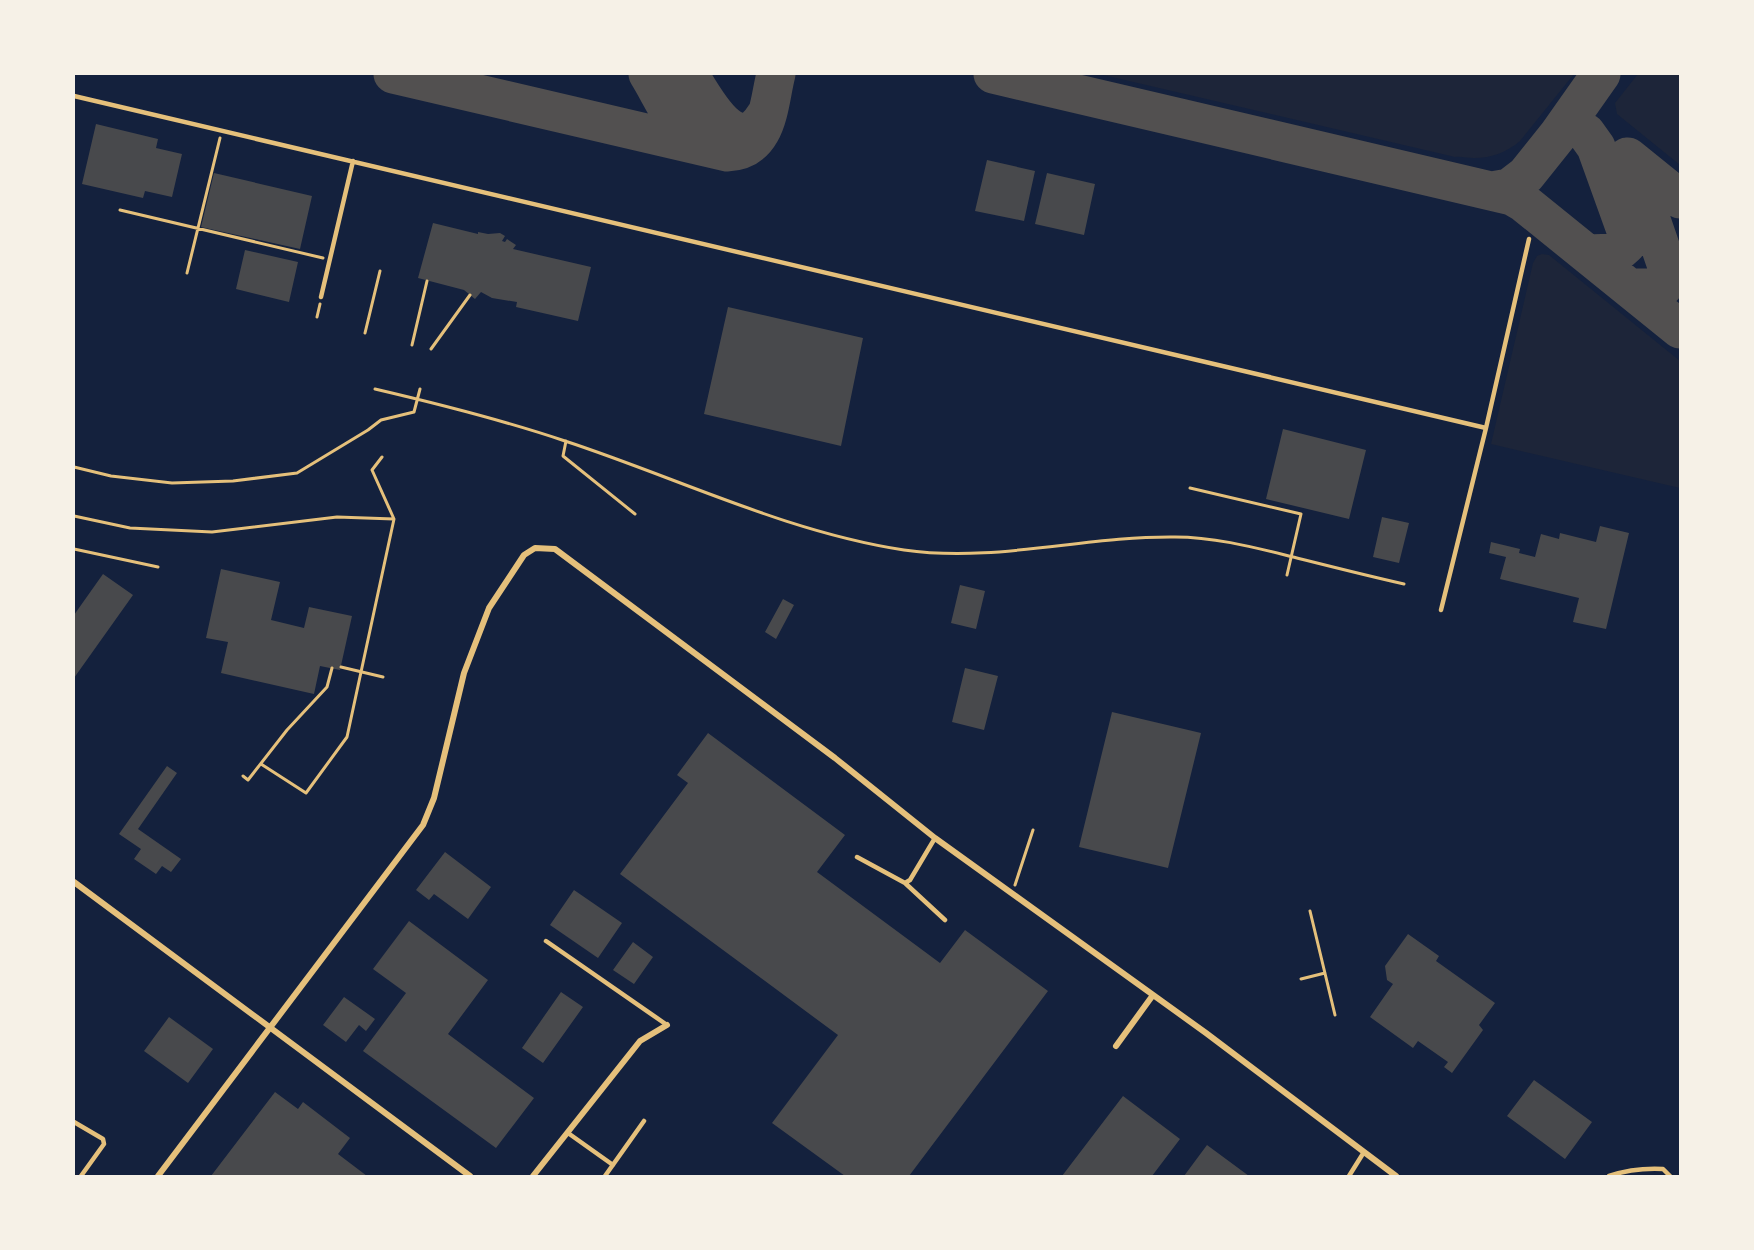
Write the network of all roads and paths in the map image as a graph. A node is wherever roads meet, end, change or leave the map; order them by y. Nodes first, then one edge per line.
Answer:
1 (74, 96) edge
2 (222, 130) junction
3 (352, 161) junction
4 (120, 210) dead end
5 (198, 227) junction
6 (1529, 239) dead end
7 (330, 260) junction
8 (380, 271) dead end
9 (187, 273) dead end
10 (427, 281) dead end
11 (470, 295) dead end
12 (321, 297) dead end
13 (365, 333) dead end
14 (412, 345) dead end
15 (431, 349) dead end
16 (375, 389) dead end
17 (420, 389) dead end
18 (418, 399) junction
19 (1486, 428) junction
20 (566, 441) junction
21 (382, 457) dead end
22 (74, 467) edge
23 (1190, 488) dead end
24 (635, 514) dead end
25 (74, 516) edge
26 (394, 519) junction
27 (74, 549) edge
28 (1291, 557) junction
29 (158, 567) dead end
30 (1287, 574) dead end
31 (1404, 584) dead end
32 (1441, 610) dead end
33 (341, 667) dead end
34 (332, 668) dead end
35 (361, 672) junction
36 (383, 677) dead end
37 (261, 764) junction
38 (243, 776) dead end
39 (1033, 830) dead end
40 (935, 838) junction
41 (857, 857) dead end
42 (74, 882) edge
43 (905, 883) junction
44 (1012, 894) junction
45 (1310, 911) dead end
46 (945, 920) dead end
47 (546, 941) dead end
48 (1325, 973) junction
49 (1301, 979) dead end
50 (1154, 995) junction
51 (1335, 1015) dead end
52 (667, 1025) joint
53 (270, 1028) junction
54 (1116, 1046) dead end
55 (644, 1121) dead end
56 (74, 1122) edge
57 (568, 1133) junction
58 (1364, 1152) junction
59 (613, 1165) junction
60 (81, 1176) edge
61 (158, 1176) edge
62 (470, 1176) edge
63 (533, 1176) edge
64 (605, 1176) edge
65 (1349, 1176) edge
66 (1396, 1176) edge
67 (1609, 1176) edge
68 (1670, 1176) edge

1 - 2 lane
2 - 3 lane
2 - 5 path
3 - 7 lane
3 - 19 lane
4 - 5 path
5 - 7 path
5 - 9 path
6 - 19 lane
7 - 12 lane
8 - 13 path
10 - 14 path
11 - 15 path
16 - 18 path
17 - 18 path
18 - 20 path
18 - 22 path
19 - 32 lane
20 - 24 path
20 - 28 path
21 - 26 path
23 - 28 path
25 - 26 path
26 - 35 path
27 - 29 path
28 - 30 path
28 - 31 path
33 - 35 path
34 - 37 path
35 - 36 path
35 - 37 path
37 - 38 path
39 - 44 path
40 - 43 lane
40 - 44 street
40 - 53 street
41 - 43 lane
42 - 53 street
43 - 46 lane
44 - 50 street
45 - 48 path
47 - 52 lane
48 - 49 path
48 - 51 path
50 - 54 street
50 - 58 street
52 - 57 street
53 - 61 street
53 - 62 street
55 - 59 lane
56 - 60 lane
57 - 59 lane
57 - 63 street
58 - 65 lane
58 - 66 street
59 - 64 lane
67 - 68 lane

